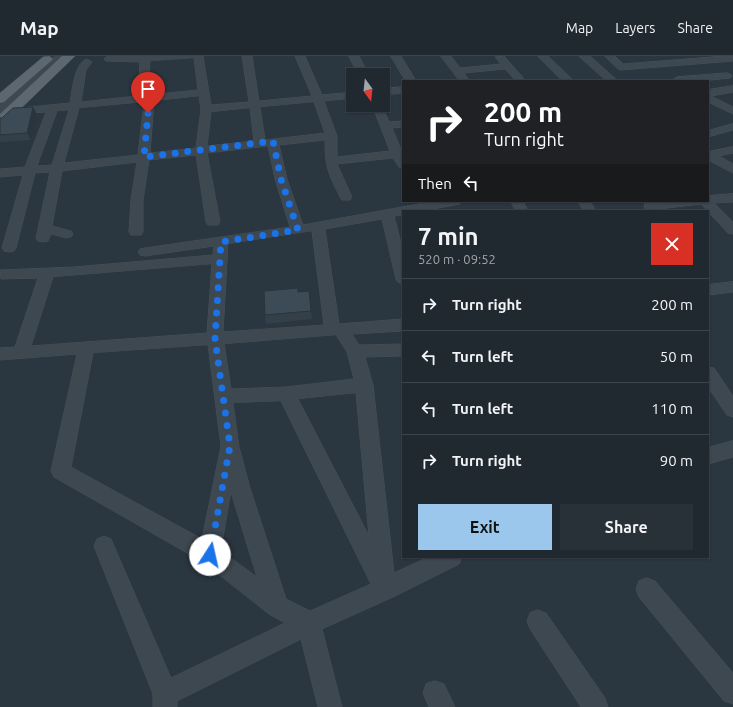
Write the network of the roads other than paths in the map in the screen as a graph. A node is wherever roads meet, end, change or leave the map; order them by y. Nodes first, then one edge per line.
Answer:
1 (51, 56) edge
2 (123, 56) edge
3 (192, 56) edge
4 (198, 56) edge
5 (247, 56) edge
6 (300, 56) edge
7 (354, 56) edge
8 (396, 56) edge
9 (446, 56) edge
10 (498, 56) edge
11 (544, 56) edge
12 (657, 56) edge
13 (63, 58) edge
14 (612, 58) edge
15 (707, 58) edge
16 (733, 58) edge
17 (145, 59) junction
18 (587, 59) edge
19 (98, 61) junction
20 (669, 63) junction
21 (506, 66) junction
22 (360, 68) edge
23 (457, 71) junction
24 (730, 78) edge
25 (693, 79) junction
26 (411, 80) edge
27 (464, 80) edge
28 (520, 80) edge
29 (568, 80) edge
30 (612, 80) edge
31 (678, 80) edge
32 (733, 89) edge
33 (402, 90) edge
34 (390, 91) edge
35 (203, 92) junction
36 (709, 93) edge
37 (12, 94) edge
38 (346, 96) edge
39 (318, 98) junction
40 (146, 99) junction
41 (710, 101) edge
42 (254, 105) junction
43 (75, 106) junction
44 (53, 108) junction
45 (206, 109) junction
46 (6, 111) edge
47 (733, 111) edge
48 (380, 112) edge
49 (0, 121) edge
50 (402, 124) edge
51 (386, 126) junction
52 (733, 127) edge
53 (709, 134) edge
54 (331, 136) junction
55 (273, 141) junction
56 (260, 142) junction
57 (201, 150) junction
58 (398, 150) edge
59 (733, 150) edge
60 (709, 155) edge
61 (709, 156) edge
62 (144, 157) junction
63 (331, 161) junction
64 (402, 162) edge
65 (57, 168) junction
66 (733, 169) edge
67 (30, 170) junction
68 (0, 173) edge
69 (346, 197) dead end
70 (733, 198) edge
71 (709, 200) edge
72 (690, 202) edge
73 (706, 202) edge
74 (453, 205) edge
75 (650, 206) edge
76 (416, 210) edge
77 (402, 212) edge
78 (387, 214) junction
79 (213, 222) dead end
80 (318, 226) junction
81 (298, 230) junction
82 (733, 230) edge
83 (136, 232) dead end
84 (66, 234) dead end
85 (221, 242) junction
86 (9, 248) dead end
87 (145, 252) dead end
88 (220, 260) junction
89 (47, 273) junction
90 (1, 274) edge
91 (402, 275) edge
92 (711, 286) edge
93 (733, 287) edge
94 (402, 325) edge
95 (337, 330) junction
96 (215, 339) junction
97 (86, 348) junction
98 (402, 350) edge
99 (21, 352) junction
100 (355, 352) junction
101 (0, 354) edge
102 (709, 374) edge
103 (364, 385) junction
104 (286, 394) junction
105 (222, 396) junction
106 (733, 410) edge
107 (230, 446) junction
108 (733, 449) edge
109 (709, 456) edge
110 (104, 546) dead end
111 (210, 555) junction
112 (449, 558) edge
113 (647, 589) dead end
114 (385, 590) junction
115 (277, 606) junction
116 (538, 621) dead end
117 (309, 623) junction
118 (733, 692) edge
119 (165, 700) edge
120 (330, 707) edge
121 (596, 707) edge

1 - 37 main road
2 - 19 street
3 - 17 street
4 - 35 street
5 - 42 street
6 - 39 street
7 - 22 street
8 - 26 street
9 - 23 street
10 - 21 street
11 - 29 street
12 - 20 street
13 - 19 street
13 - 37 main road
14 - 18 street
14 - 20 street
15 - 16 street
15 - 20 street
15 - 24 street
17 - 19 street
17 - 40 street
18 - 30 street
19 - 43 street
20 - 25 street
21 - 23 street
21 - 28 street
23 - 27 street
24 - 25 street
25 - 31 street
32 - 36 street
33 - 34 street
35 - 40 street
35 - 45 street
37 - 46 main road
38 - 39 street
39 - 42 street
39 - 54 street
40 - 43 street
40 - 62 street
41 - 47 street
42 - 45 street
42 - 56 street
43 - 44 street
43 - 65 street
44 - 46 street
44 - 67 street
45 - 57 street
46 - 49 main road
48 - 51 street
50 - 51 street
51 - 58 street
52 - 53 street
54 - 55 street
54 - 63 street
55 - 56 street
55 - 81 street
56 - 57 street
57 - 62 street
57 - 79 street
58 - 63 street
58 - 64 street
59 - 60 street
61 - 66 street
62 - 65 street
62 - 83 street
63 - 69 street
65 - 67 street
65 - 84 street
67 - 68 street
67 - 86 street
70 - 71 street
72 - 75 street
73 - 82 street
74 - 76 street
77 - 78 street
78 - 80 street
78 - 91 street
80 - 81 street
80 - 95 street
81 - 85 street
85 - 87 street
85 - 88 street
88 - 89 street
88 - 96 street
89 - 90 street
89 - 99 street
92 - 93 street
94 - 95 street
95 - 96 street
95 - 100 street
96 - 97 street
96 - 105 street
97 - 99 street
97 - 111 street
98 - 100 street
99 - 101 street
100 - 103 street
102 - 106 street
103 - 104 street
103 - 114 street
104 - 105 street
104 - 114 street
105 - 107 street
107 - 111 street
107 - 115 street
108 - 109 street
110 - 119 street
111 - 115 street
112 - 114 street
113 - 118 street
114 - 117 street
115 - 117 street
116 - 121 street
117 - 119 street
117 - 120 street

